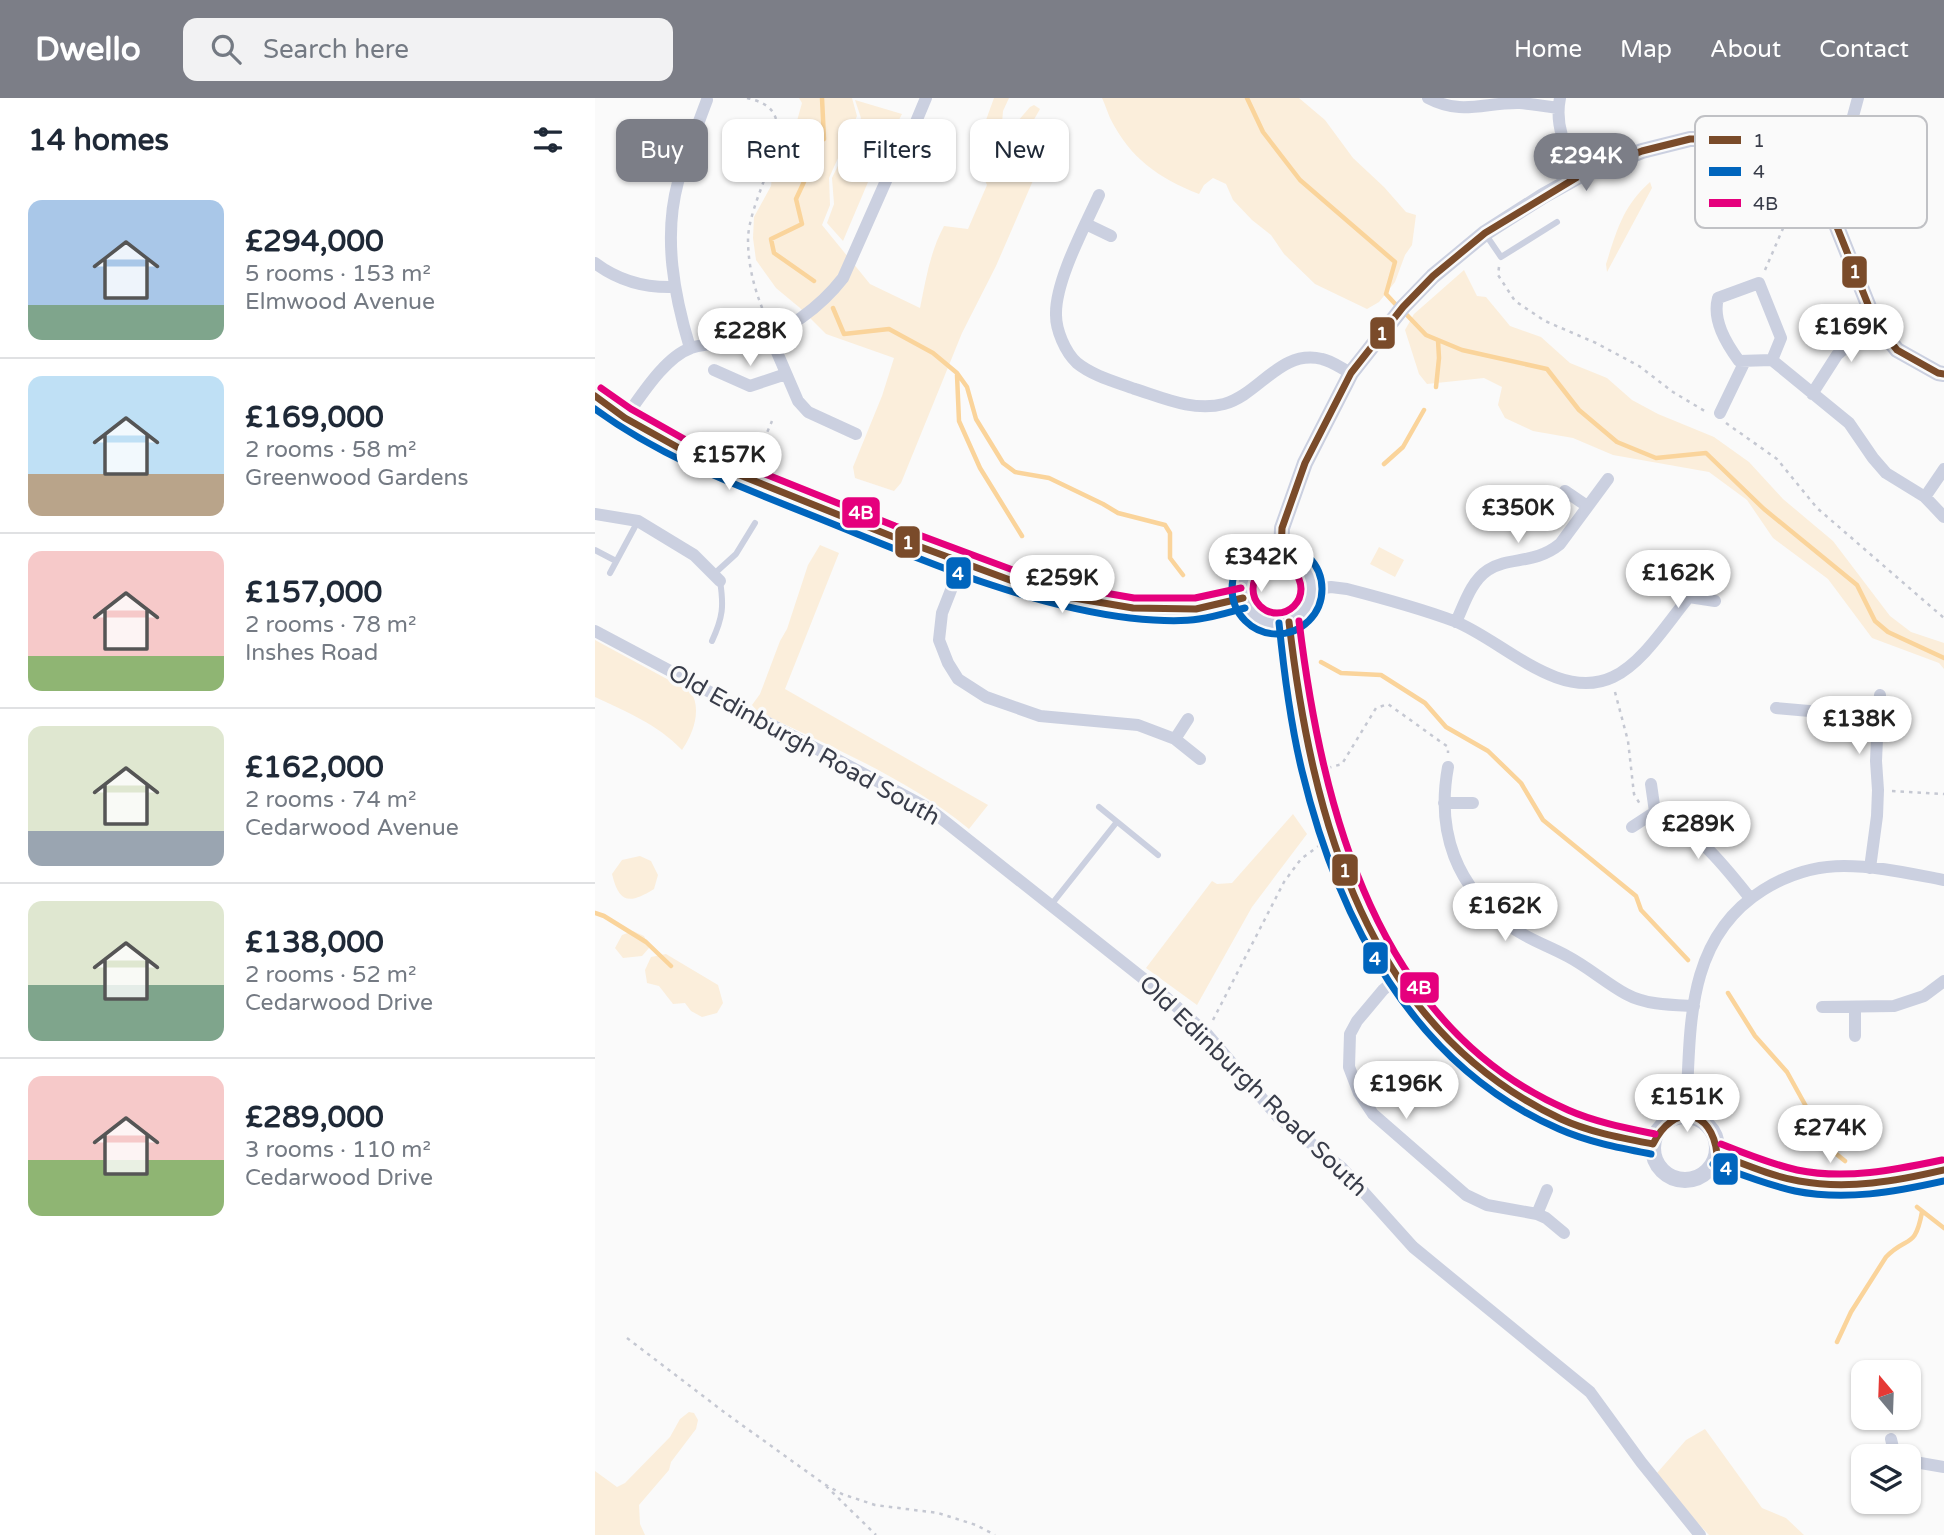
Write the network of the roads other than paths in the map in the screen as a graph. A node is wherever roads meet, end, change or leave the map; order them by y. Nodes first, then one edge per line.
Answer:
1 (926, 98) edge
2 (1428, 98) edge
3 (1858, 98) edge
4 (707, 100) dead end
5 (1559, 103) edge
6 (1853, 116) edge
7 (1695, 139) edge
8 (1579, 176) junction
9 (1099, 195) dead end
10 (1557, 222) dead end
11 (1086, 224) junction
12 (1837, 228) edge
13 (1485, 233) junction
14 (1111, 236) dead end
15 (595, 263) edge
16 (674, 287) junction
17 (1875, 322) junction
18 (771, 332) junction
19 (690, 348) junction
20 (1772, 360) junction
21 (1745, 361) junction
22 (714, 370) dead end
23 (786, 373) junction
24 (1351, 373) junction
25 (1944, 374) edge
26 (1812, 394) junction
27 (595, 397) edge
28 (1717, 415) road end
29 (625, 418) junction
30 (856, 434) dead end
31 (1944, 469) edge
32 (1608, 480) dead end
33 (1565, 491) dead end
34 (1925, 498) junction
35 (1587, 506) junction
36 (595, 514) edge
37 (1944, 517) edge
38 (638, 521) junction
39 (755, 523) dead end
40 (595, 550) edge
41 (1281, 555) junction
42 (616, 561) junction
43 (962, 562) junction
44 (1680, 571) dead end
45 (610, 573) dead end
46 (717, 577) junction
47 (1311, 590) junction
48 (1689, 597) junction
49 (1243, 598) junction
50 (1715, 601) dead end
51 (1289, 622) junction
52 (1456, 622) junction
53 (595, 631) edge
54 (712, 641) dead end
55 (1880, 695) dead end
56 (1776, 708) dead end
57 (1878, 717) junction
58 (1188, 719) dead end
59 (1175, 738) junction
60 (1200, 759) dead end
61 (1448, 767) road end
62 (1651, 784) dead end
63 (1444, 803) junction
64 (1473, 803) dead end
65 (1098, 807) dead end
66 (1652, 813) junction
67 (1116, 823) junction
68 (1632, 827) dead end
69 (1158, 855) dead end
70 (1870, 868) junction
71 (1944, 880) edge
72 (1750, 898) junction
73 (1051, 905) junction
74 (1397, 978) junction
75 (1944, 980) edge
76 (1694, 1006) junction
77 (1822, 1007) dead end
78 (1855, 1007) junction
79 (1855, 1036) dead end
80 (1686, 1115) junction
81 (1653, 1144) junction
82 (1717, 1154) junction
83 (1944, 1170) edge
84 (1547, 1190) dead end
85 (1537, 1214) junction
86 (1564, 1233) dead end
87 (1891, 1439) dead end
88 (1892, 1444) edge
89 (1921, 1463) edge
90 (1944, 1467) edge
91 (1700, 1535) edge

1 - 18 street
2 - 5 street
3 - 6 street
4 - 16 street
5 - 8 street
7 - 8 street
8 - 13 street
9 - 11 street
10 - 13 lane
11 - 14 street
11 - 24 street
12 - 17 street
13 - 24 street
15 - 16 street
16 - 19 street
17 - 25 street
17 - 26 street
18 - 19 street
18 - 23 street
19 - 29 street
20 - 21 street
20 - 21 street
20 - 26 street
21 - 28 street
22 - 23 street
23 - 30 street
24 - 41 street
26 - 34 street
27 - 29 street
29 - 43 street
31 - 34 street
32 - 35 street
33 - 35 street
34 - 37 street
35 - 52 street
36 - 38 street
38 - 42 lane
38 - 46 street
39 - 46 lane
40 - 42 lane
41 - 47 street
41 - 49 street
42 - 45 lane
43 - 49 street
43 - 59 street
44 - 48 street
46 - 54 lane
47 - 51 street
47 - 52 street
48 - 50 street
48 - 52 street
49 - 51 street
51 - 74 street
53 - 73 street, Old Edinburgh Road South
55 - 57 street
56 - 57 street
57 - 70 street
58 - 59 street
59 - 60 street
61 - 63 street
62 - 66 street
63 - 64 street
63 - 76 street
65 - 67 lane
66 - 68 street
66 - 72 street
67 - 69 lane
67 - 73 lane
70 - 71 street
70 - 72 street
72 - 76 street
73 - 91 street, Old Edinburgh Road South
74 - 81 street
74 - 85 street
75 - 78 street
76 - 80 street
77 - 78 street
78 - 79 street
80 - 81 street
80 - 82 street
81 - 82 street
82 - 83 street
84 - 85 street
85 - 86 street
87 - 88 street
89 - 90 street

